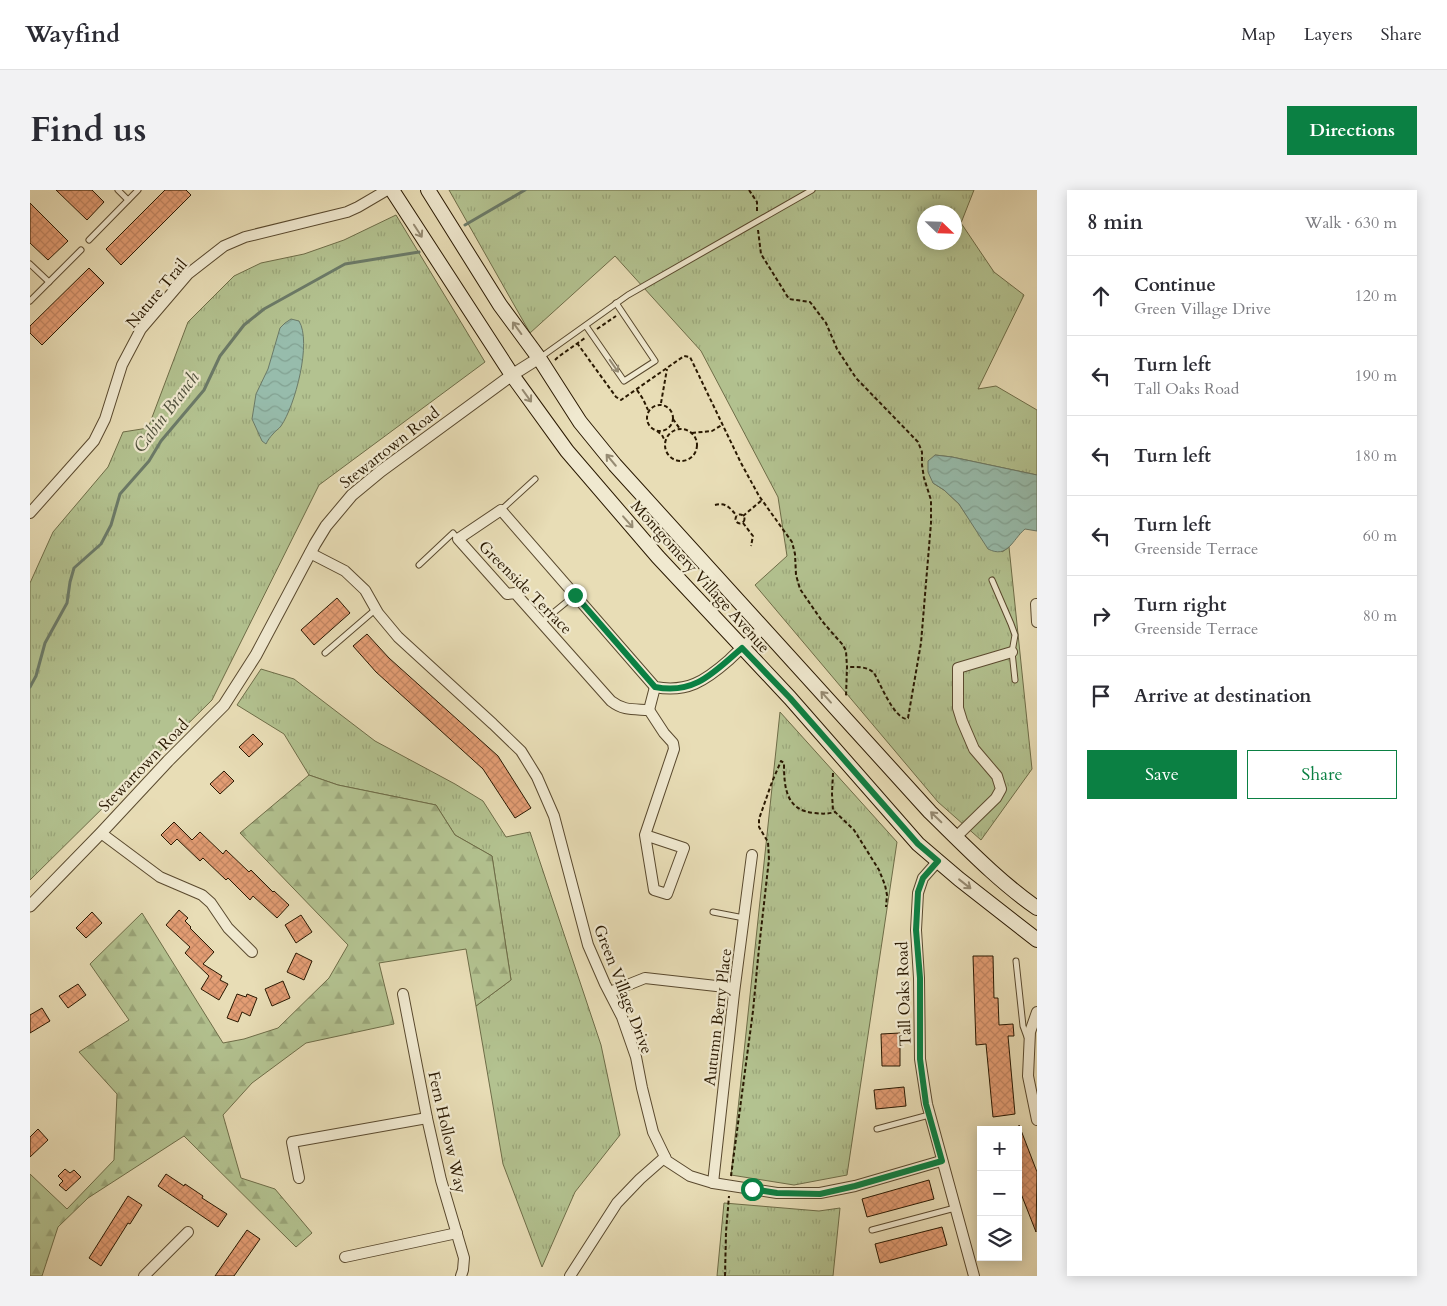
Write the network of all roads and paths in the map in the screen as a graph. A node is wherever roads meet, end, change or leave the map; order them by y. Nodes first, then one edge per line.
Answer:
1 (118, 190) edge
2 (138, 190) edge
3 (387, 190) edge
4 (392, 190) edge
5 (428, 190) edge
6 (748, 190) edge
7 (812, 190) edge
8 (128, 200) junction
9 (758, 220) junction
10 (89, 240) dead end
11 (81, 250) dead end
12 (30, 264) edge
13 (49, 282) junction
14 (30, 300) edge
15 (616, 303) junction
16 (622, 312) junction
17 (586, 326) junction
18 (591, 334) junction
19 (577, 343) junction
20 (539, 358) junction
21 (554, 363) dead end
22 (667, 369) junction
23 (512, 375) junction
24 (637, 390) junction
25 (661, 404) junction
26 (648, 411) junction
27 (673, 419) junction
28 (722, 425) junction
29 (680, 429) junction
30 (658, 431) junction
31 (692, 433) junction
32 (665, 441) junction
33 (534, 478) dead end
34 (762, 500) junction
35 (715, 505) dead end
36 (501, 510) junction
37 (30, 513) edge
38 (737, 516) junction
39 (744, 516) junction
40 (743, 522) junction
41 (458, 539) junction
42 (751, 546) dead end
43 (310, 553) junction
44 (419, 566) dead end
45 (992, 580) dead end
46 (575, 595) junction
47 (1037, 604) edge
48 (376, 609) junction
49 (542, 622) junction
50 (1037, 622) edge
51 (764, 628) junction
52 (742, 648) junction
53 (1012, 652) junction
54 (325, 654) dead end
55 (847, 667) junction
56 (1015, 680) dead end
57 (655, 687) junction
58 (846, 696) dead end
59 (649, 710) junction
60 (833, 773) dead end
61 (835, 812) junction
62 (101, 832) junction
63 (645, 835) junction
64 (956, 837) junction
65 (752, 855) dead end
66 (938, 861) junction
67 (30, 906) edge
68 (886, 906) dead end
69 (1037, 908) edge
70 (713, 912) dead end
71 (744, 918) junction
72 (1037, 940) edge
73 (252, 952) dead end
74 (1016, 961) dead end
75 (734, 988) junction
76 (610, 992) junction
77 (404, 994) dead end
78 (1036, 1018) edge
79 (1030, 1042) junction
80 (929, 1115) junction
81 (427, 1118) junction
82 (1037, 1120) edge
83 (877, 1129) dead end
84 (665, 1157) junction
85 (942, 1161) junction
86 (299, 1178) dead end
87 (713, 1183) junction
88 (730, 1186) junction
89 (955, 1208) junction
90 (872, 1230) dead end
91 (188, 1232) dead end
92 (457, 1233) junction
93 (345, 1257) dead end
94 (144, 1276) edge
95 (461, 1276) edge
96 (570, 1276) edge
97 (725, 1276) edge
98 (974, 1276) edge

1 - 8 lane
2 - 8 lane
3 - 37 street, Nature Trail
4 -> 23 main road, Montgomery Village Avenue
20 -> 5 main road, Montgomery Village Avenue
6 - 9 path
7 - 9 lane, Stewartown Road
8 - 10 lane
9 - 15 lane, Stewartown Road
9 - 55 path
11 - 13 lane
12 - 13 lane
13 - 14 lane
15 - 16 lane
15 - 17 lane, Stewartown Road
16 - 18 path
18 -> 16 lane
17 - 18 lane
17 - 20 lane, Stewartown Road
18 - 19 path
19 - 21 path
19 - 24 path
20 - 23 street, Stewartown Road
51 -> 20 main road, Montgomery Village Avenue
22 - 24 path
22 - 25 path
22 - 28 path
23 - 43 street, Stewartown Road
23 -> 52 main road, Montgomery Village Avenue
24 - 26 path
25 - 26 path
25 - 27 path
26 - 30 path
27 - 29 path
27 - 30 path
28 - 31 path
28 - 34 path
29 - 31 path
29 - 32 path
30 - 32 path
31 - 32 path
33 - 36 lane
34 - 39 path
34 - 55 path
35 - 38 path
36 - 41 street, Greenside Terrace
36 - 46 street, Greenside Terrace
38 - 39 path
38 - 40 path
39 - 40 path
40 - 42 path
41 - 44 lane
41 - 49 street, Greenside Terrace
43 - 48 street, Green Village Drive
43 - 62 street, Stewartown Road
45 - 53 lane
46 - 49 lane
46 - 57 street, Greenside Terrace
47 - 50 street
48 - 54 lane
48 - 76 street, Green Village Drive
49 - 59 street, Greenside Terrace
51 - 52 street
64 -> 51 main road, Montgomery Village Avenue
52 - 57 street
52 - 66 main road, Montgomery Village Avenue
53 - 56 lane
53 - 64 street
55 - 58 path
57 - 59 street
59 - 63 street
60 - 61 path
61 - 68 path
61 - 88 path
62 - 67 street, Stewartown Road
62 - 73 street
63 - 63 street
64 - 69 main road, Montgomery Village Avenue
65 - 71 street, Autumn Berry Place
66 -> 72 main road, Montgomery Village Avenue
66 - 80 street, Tall Oaks Road
70 - 71 lane
71 - 75 street, Autumn Berry Place
74 - 79 lane
75 - 76 street
75 - 87 street, Autumn Berry Place
76 - 84 street, Green Village Drive
77 - 81 street, Fern Hollow Way
78 - 79 street
79 - 82 street
80 - 83 lane
80 - 85 street, Tall Oaks Road
81 - 86 street
81 - 92 street, Fern Hollow Way
84 - 87 street, Green Village Drive
84 - 96 street
85 - 88 street, Green Village Drive
85 - 89 street, Tall Oaks Road
87 - 88 street, Green Village Drive
88 - 97 path
89 - 90 lane
89 - 98 street, Tall Oaks Road
91 - 94 street
92 - 93 street
92 - 95 street, Fern Hollow Way

